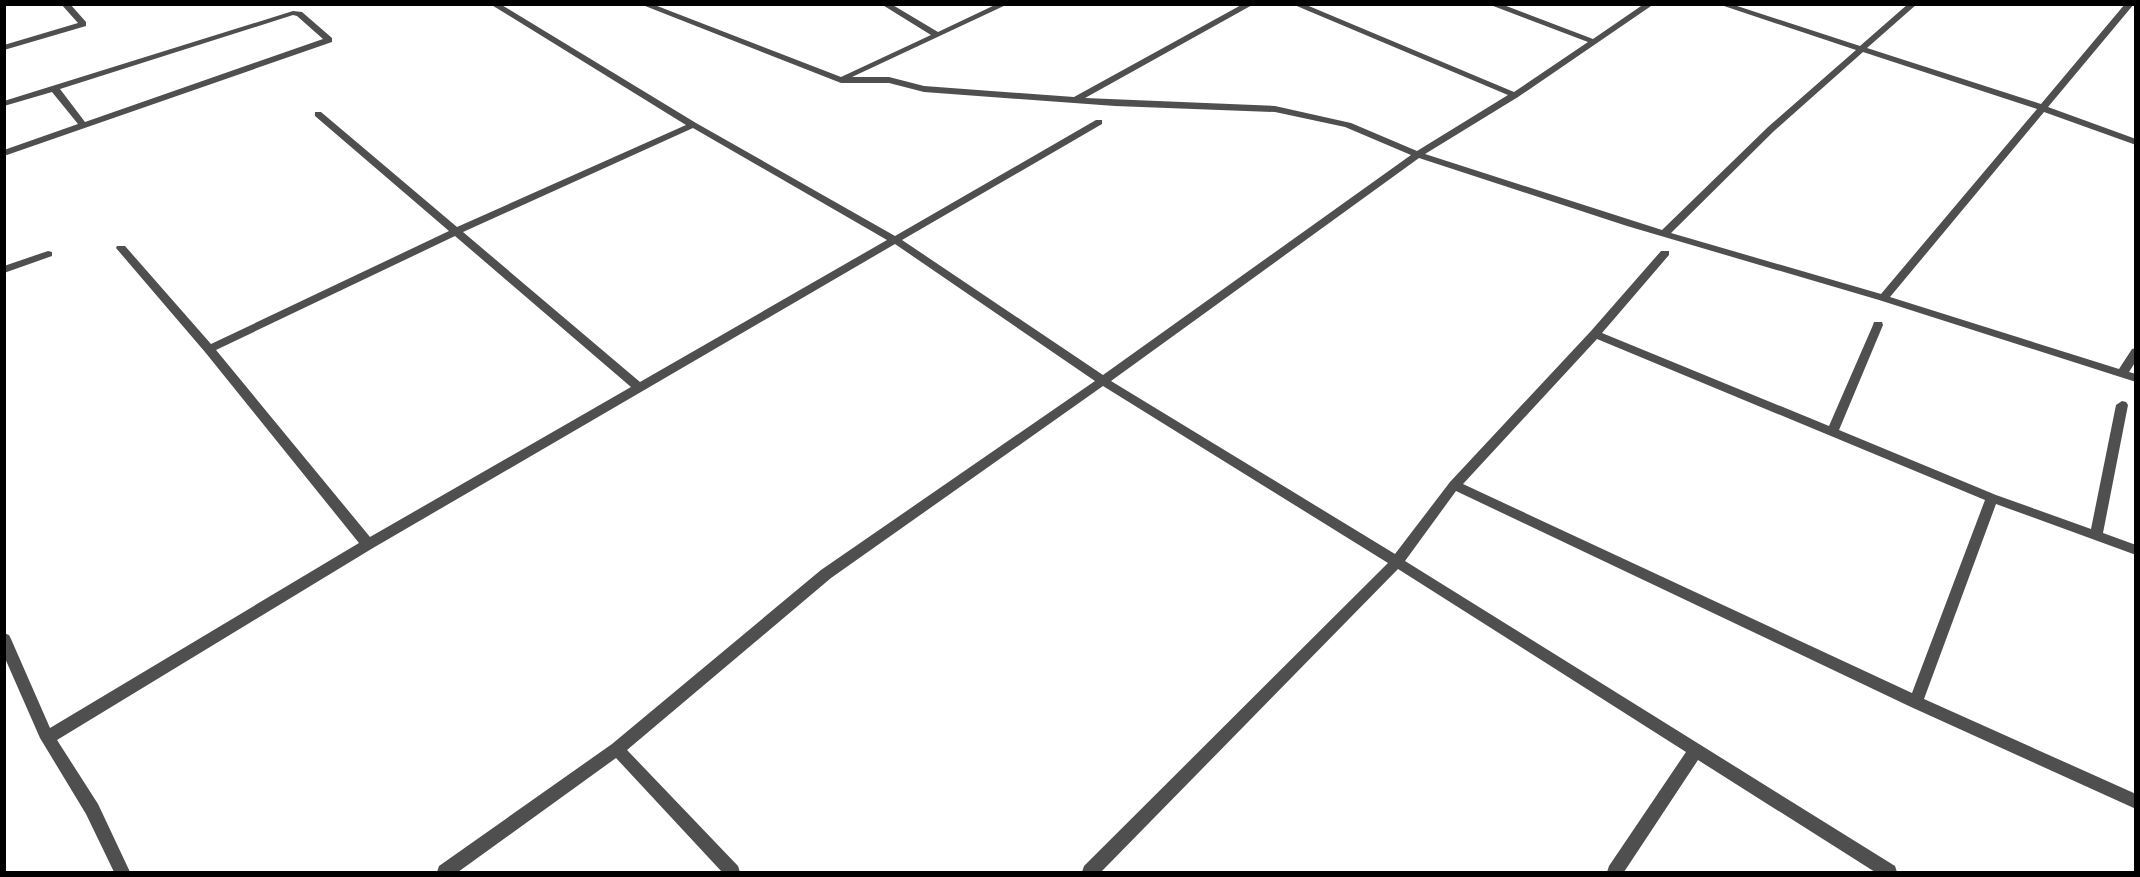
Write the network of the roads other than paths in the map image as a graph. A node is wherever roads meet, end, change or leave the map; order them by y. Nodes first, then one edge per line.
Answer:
1 (65, 4) edge
2 (494, 4) edge
3 (644, 4) edge
4 (885, 4) edge
5 (1004, 4) edge
6 (1250, 4) edge
7 (1296, 4) edge
8 (1492, 4) edge
9 (1650, 4) edge
10 (1722, 4) edge
11 (1913, 4) edge
12 (2130, 4) edge
13 (938, 35) junction
14 (1594, 42) junction
15 (4, 48) edge
16 (1863, 51) junction
17 (841, 80) junction
18 (54, 88) junction
19 (1515, 95) junction
20 (1076, 99) junction
21 (4, 104) edge
22 (2043, 108) junction
23 (318, 114) dead end
24 (1099, 122) dead end
25 (693, 125) junction
26 (84, 126) junction
27 (2136, 142) edge
28 (4, 153) edge
29 (1418, 154) junction
30 (454, 232) junction
31 (1666, 232) junction
32 (896, 240) junction
33 (121, 248) dead end
34 (1665, 253) dead end
35 (48, 254) dead end
36 (4, 270) edge
37 (1883, 298) junction
38 (1878, 325) dead end
39 (1595, 334) junction
40 (208, 349) junction
41 (2136, 352) edge
42 (2122, 373) junction
43 (2136, 378) edge
44 (1103, 381) junction
45 (640, 388) junction
46 (2122, 405) dead end
47 (1832, 432) junction
48 (1454, 484) junction
49 (1992, 498) junction
50 (2096, 535) junction
51 (368, 544) junction
52 (2136, 550) edge
53 (1397, 562) junction
54 (4, 639) edge
55 (1916, 702) junction
56 (47, 738) junction
57 (617, 748) junction
58 (1696, 750) junction
59 (2136, 802) edge
60 (122, 873) edge
61 (445, 873) edge
62 (732, 873) edge
63 (1090, 873) edge
64 (1615, 873) edge
65 (1889, 873) edge

1 - 15 street
2 - 25 street
3 - 17 street
4 - 13 street
5 - 13 street
6 - 20 street
7 - 19 street
8 - 14 street
9 - 14 street
10 - 16 street
11 - 16 street
12 - 22 street
13 - 17 street
14 - 19 street
16 - 22 street
16 - 31 street
17 - 20 street
18 - 21 street
18 - 26 street
18 - 26 street
19 - 29 street
20 - 29 street
22 - 27 street
22 - 37 street
23 - 30 street
24 - 32 street
25 - 30 street
25 - 32 street
26 - 28 street
29 - 31 street
29 - 44 street
30 - 40 street
30 - 45 street
31 - 37 street
32 - 44 street
32 - 45 street
33 - 40 street
34 - 39 street
35 - 36 street
37 - 42 street
38 - 47 street
39 - 47 street
39 - 48 street
40 - 51 street
41 - 42 street
42 - 43 street
44 - 53 street
44 - 57 street
45 - 51 street
46 - 50 street
47 - 49 street
48 - 53 street
48 - 55 street
49 - 50 street
49 - 55 street
50 - 52 street
51 - 56 street
53 - 58 street
53 - 63 street
54 - 56 street
55 - 59 street
56 - 60 street
57 - 61 street
57 - 62 street
58 - 64 street
58 - 65 street

